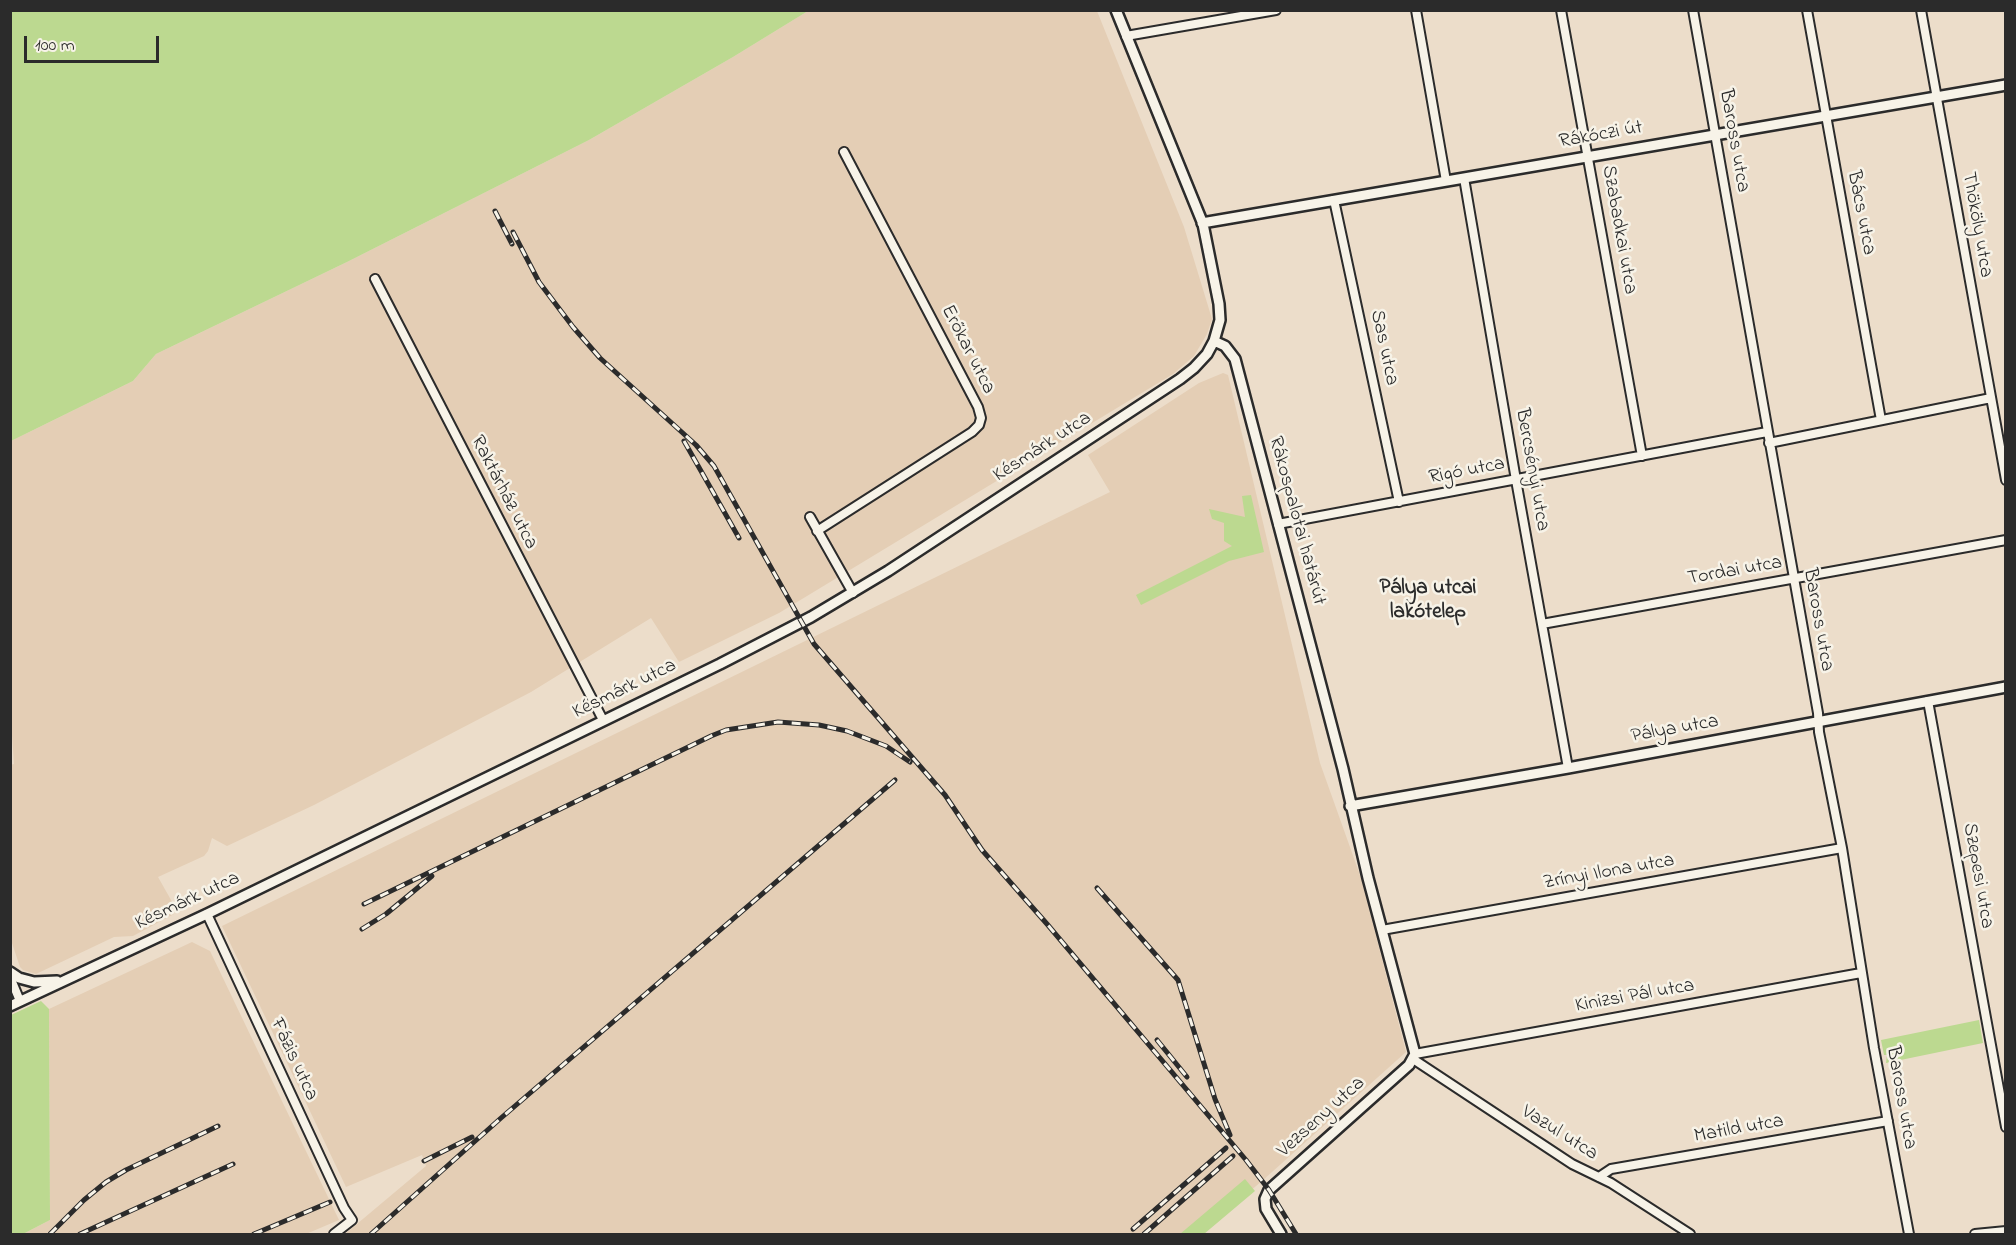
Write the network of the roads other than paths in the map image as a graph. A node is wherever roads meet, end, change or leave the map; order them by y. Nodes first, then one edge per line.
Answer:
1 (1116, 10) edge
2 (1276, 10) edge
3 (1416, 10) edge
4 (1561, 10) edge
5 (1693, 10) edge
6 (1808, 10) edge
7 (1921, 10) edge
8 (1126, 36) junction
9 (2006, 85) edge
10 (1936, 97) junction
11 (1825, 116) junction
12 (1715, 135) junction
13 (844, 152) dead end
14 (1587, 157) junction
15 (1464, 178) junction
16 (1446, 181) junction
17 (1334, 200) junction
18 (1202, 223) junction
19 (375, 279) dead end
20 (1214, 341) junction
21 (1991, 398) junction
22 (1881, 420) junction
23 (1767, 432) junction
24 (1769, 443) junction
25 (1642, 456) junction
26 (1516, 480) junction
27 (2005, 480) edge
28 (1399, 502) junction
29 (810, 517) dead end
30 (1278, 524) junction
31 (817, 531) junction
32 (2006, 540) edge
33 (1793, 578) junction
34 (853, 593) junction
35 (1542, 624) junction
36 (2006, 687) edge
37 (1928, 701) junction
38 (603, 720) junction
39 (1818, 722) junction
40 (1568, 768) junction
41 (1350, 806) junction
42 (1842, 848) junction
43 (207, 914) junction
44 (1382, 930) junction
45 (10, 972) edge
46 (1862, 973) junction
47 (10, 977) edge
48 (62, 981) junction
49 (15, 1003) edge
50 (1414, 1056) junction
51 (1888, 1121) junction
52 (2006, 1127) edge
53 (1599, 1178) junction
54 (2006, 1231) edge
55 (334, 1234) edge
56 (1281, 1234) edge
57 (1690, 1234) edge
58 (1909, 1234) edge
59 (1975, 1234) edge

1 - 8 street
2 - 8 street
3 - 16 street
4 - 14 street, Szabadkai utca
5 - 12 street, Baross utca
6 - 11 street, Bács utca
7 - 10 street, Thököly utca
8 - 18 street
9 - 10 street, Rákóczi út
10 - 11 street, Rákóczi út
10 - 21 street, Thököly utca
11 - 12 street, Rákóczi út
11 - 22 street, Bács utca
12 - 14 street, Rákóczi út
12 - 23 street, Baross utca
13 - 31 street, Erőkar utca
14 - 15 street, Rákóczi út
14 - 25 street, Szabadkai utca
15 - 16 street, Rákóczi út
15 - 26 street, Bercsényi utca
16 - 17 street, Rákóczi út
17 - 18 street, Rákóczi út
17 - 28 street, Sas utca
18 - 20 street
19 - 38 street, Raktárház utca
20 - 30 street, Rákospalotai határút
20 - 34 street, Késmárk utca
21 - 22 street
21 - 27 street, Thököly utca
22 - 24 street
23 - 24 street, Baross utca
23 - 25 street, Rigó utca
24 - 33 street, Baross utca
25 - 26 street, Rigó utca
26 - 28 street, Rigó utca
26 - 35 street, Bercsényi utca
28 - 30 street, Rigó utca
29 - 31 street
30 - 41 street, Rákospalotai határút
31 - 34 street
32 - 33 street, Tordai utca
33 - 35 street, Tordai utca
33 - 39 street, Baross utca
34 - 38 street, Késmárk utca
35 - 40 street, Bercsényi utca
36 - 37 street, Pálya utca
37 - 39 street, Pálya utca
37 - 52 street, Szepesi utca
38 - 43 street, Késmárk utca
39 - 40 street, Pálya utca
39 - 42 street, Baross utca
40 - 41 street, Pálya utca
41 - 44 street, Rákospalotai határút
42 - 44 street, Zrínyi Ilona utca
42 - 46 street, Baross utca
43 - 48 street, Késmárk utca
43 - 55 street, Fázis utca
44 - 50 street, Rákospalotai határút
45 - 48 street
46 - 50 street, Kinizsi Pál utca
46 - 51 street, Baross utca
47 - 49 street
48 - 49 street, Késmárk utca
50 - 53 street, Vazul utca
50 - 56 street, Vezseny utca
51 - 53 street, Matild utca
51 - 58 street, Baross utca
53 - 57 street, Vazul utca
54 - 59 street

